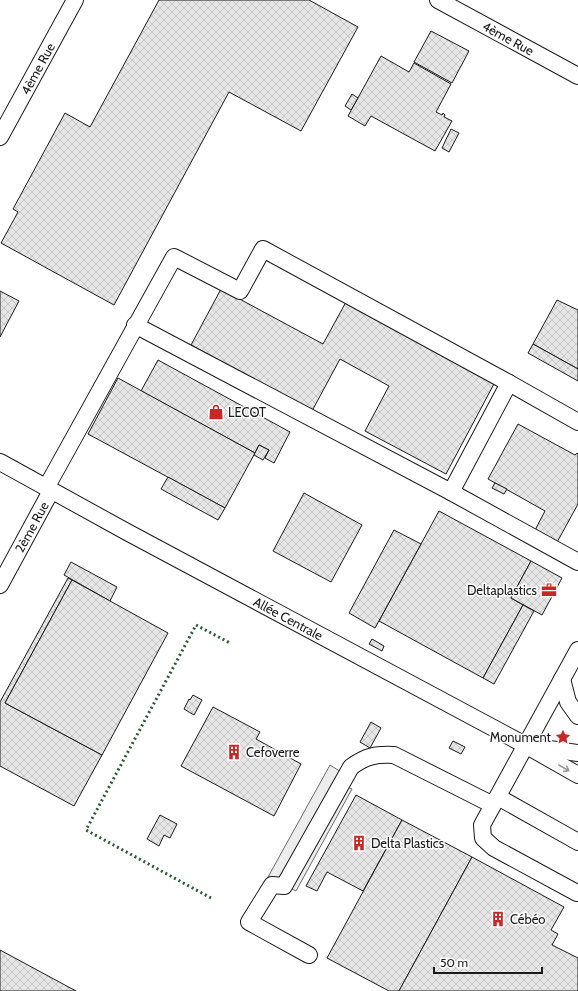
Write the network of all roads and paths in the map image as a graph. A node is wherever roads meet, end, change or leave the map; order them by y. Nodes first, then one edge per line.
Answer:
1 (75, 0) edge
2 (438, 0) edge
3 (578, 76) edge
4 (0, 137) edge
5 (136, 325) junction
6 (509, 383) junction
7 (578, 422) edge
8 (0, 462) edge
9 (48, 489) junction
10 (451, 492) junction
11 (578, 562) edge
12 (0, 585) edge
13 (578, 650) edge
14 (562, 679) junction
15 (578, 716) edge
16 (526, 746) junction
17 (578, 753) edge
18 (578, 776) edge
19 (496, 801) junction
20 (578, 842) edge
21 (577, 893) dead end
22 (309, 955) dead end

1 - 4 street, 4ème Rue
2 - 3 street, 4ème Rue
5 - 6 street, 2ème Rue
5 - 9 street, 2ème Rue
5 - 10 street
6 - 7 street
6 - 10 street
8 - 9 street, Allée Centrale
9 - 12 street, 2ème Rue
9 - 16 street, Allée Centrale
10 - 11 street
13 - 14 street
14 - 15 street
14 - 16 street
16 - 17 street
16 -> 18 street, Allée Centrale
16 - 19 street
19 - 20 street
19 - 21 street
19 - 22 street

